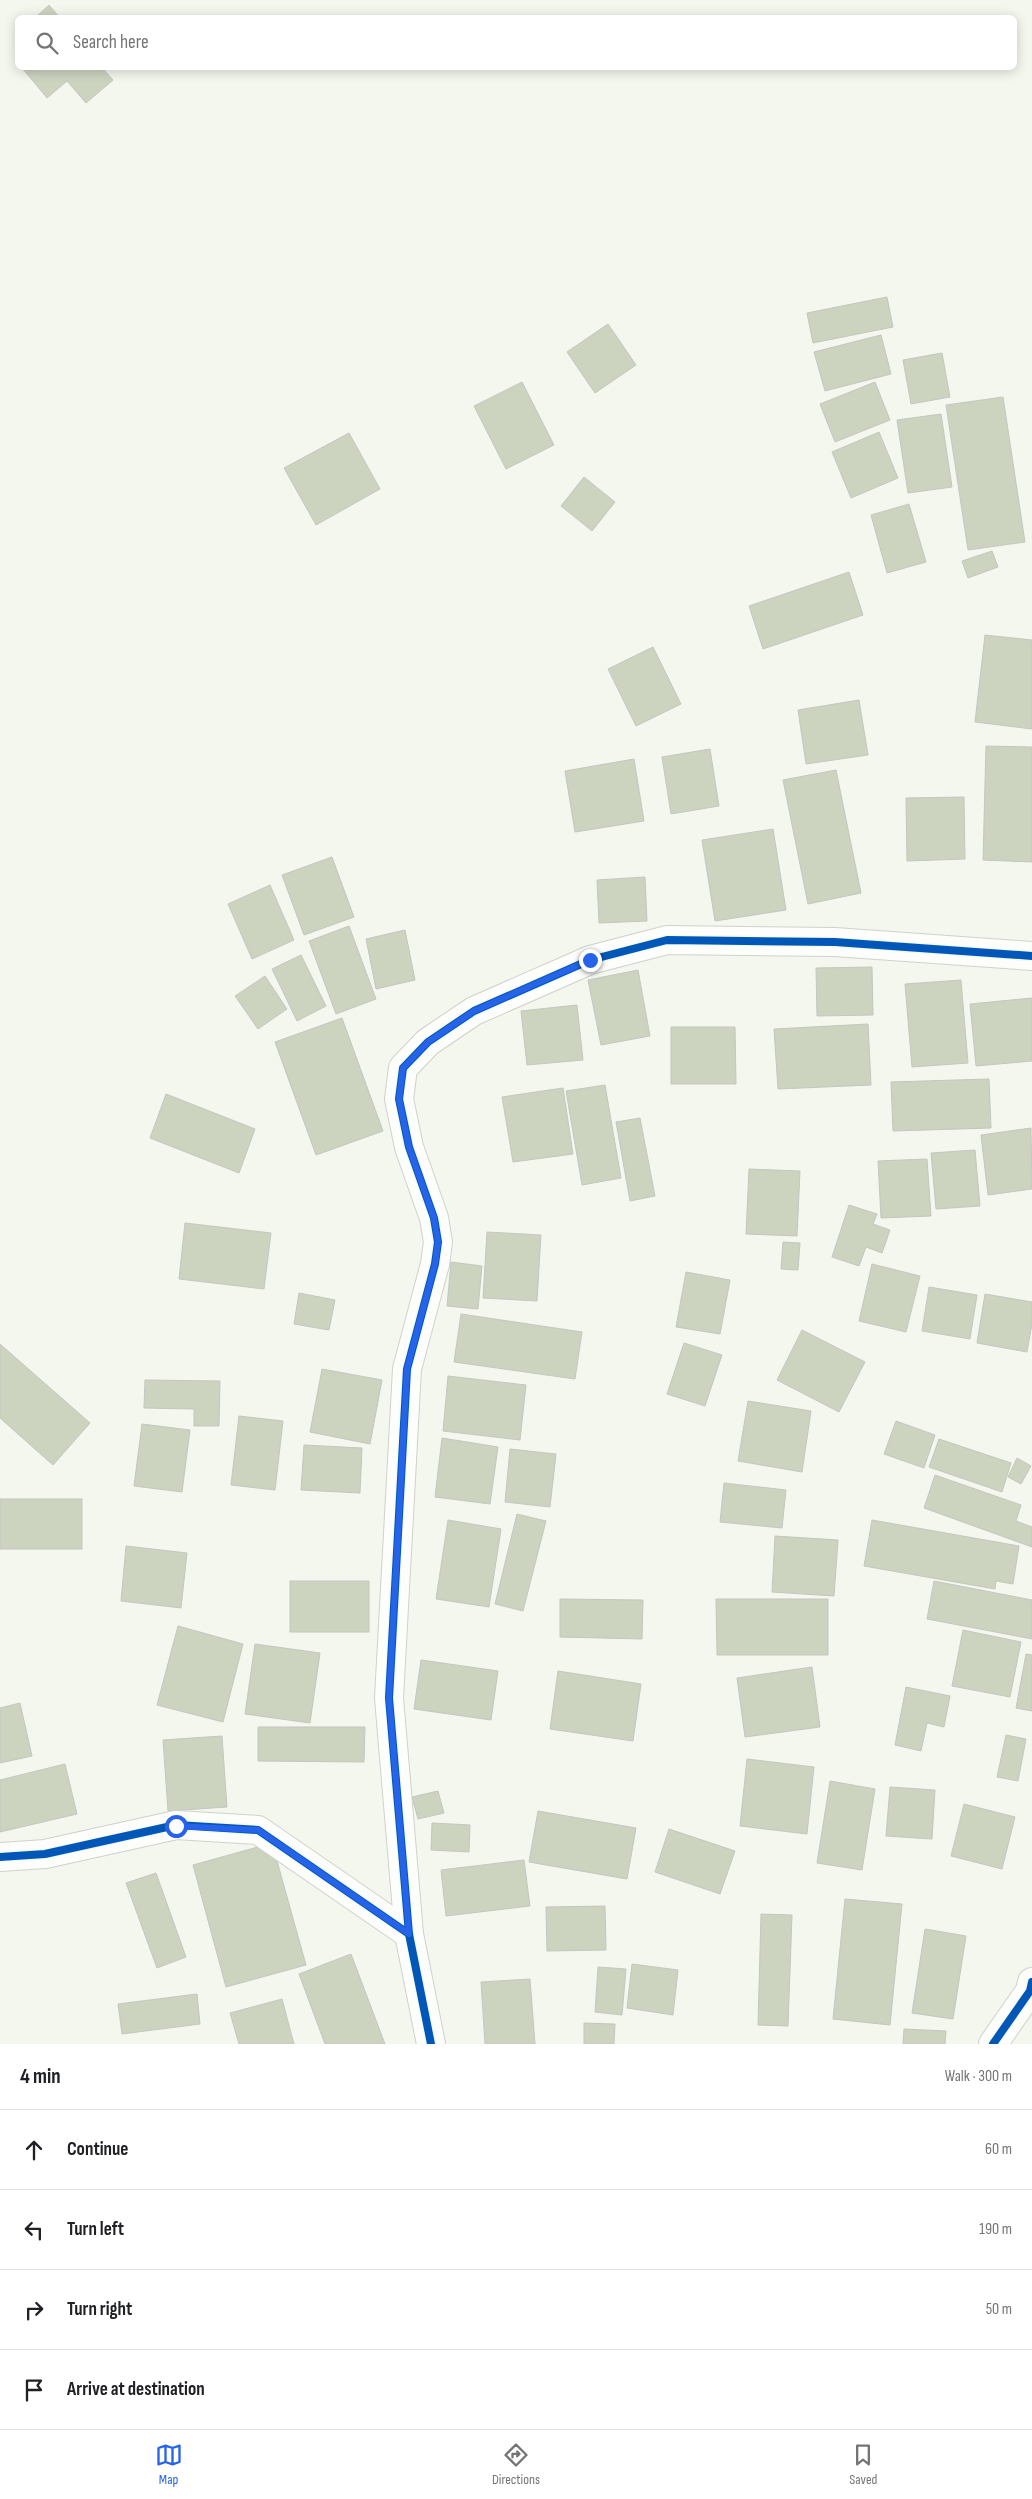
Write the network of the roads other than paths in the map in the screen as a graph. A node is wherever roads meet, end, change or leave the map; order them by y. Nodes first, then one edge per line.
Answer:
1 (1032, 956) edge
2 (0, 1857) edge
3 (409, 1934) junction
4 (1032, 1982) edge
5 (431, 2044) edge
6 (993, 2044) edge

1 - 3 street
2 - 3 street
3 - 5 street
4 - 6 street

